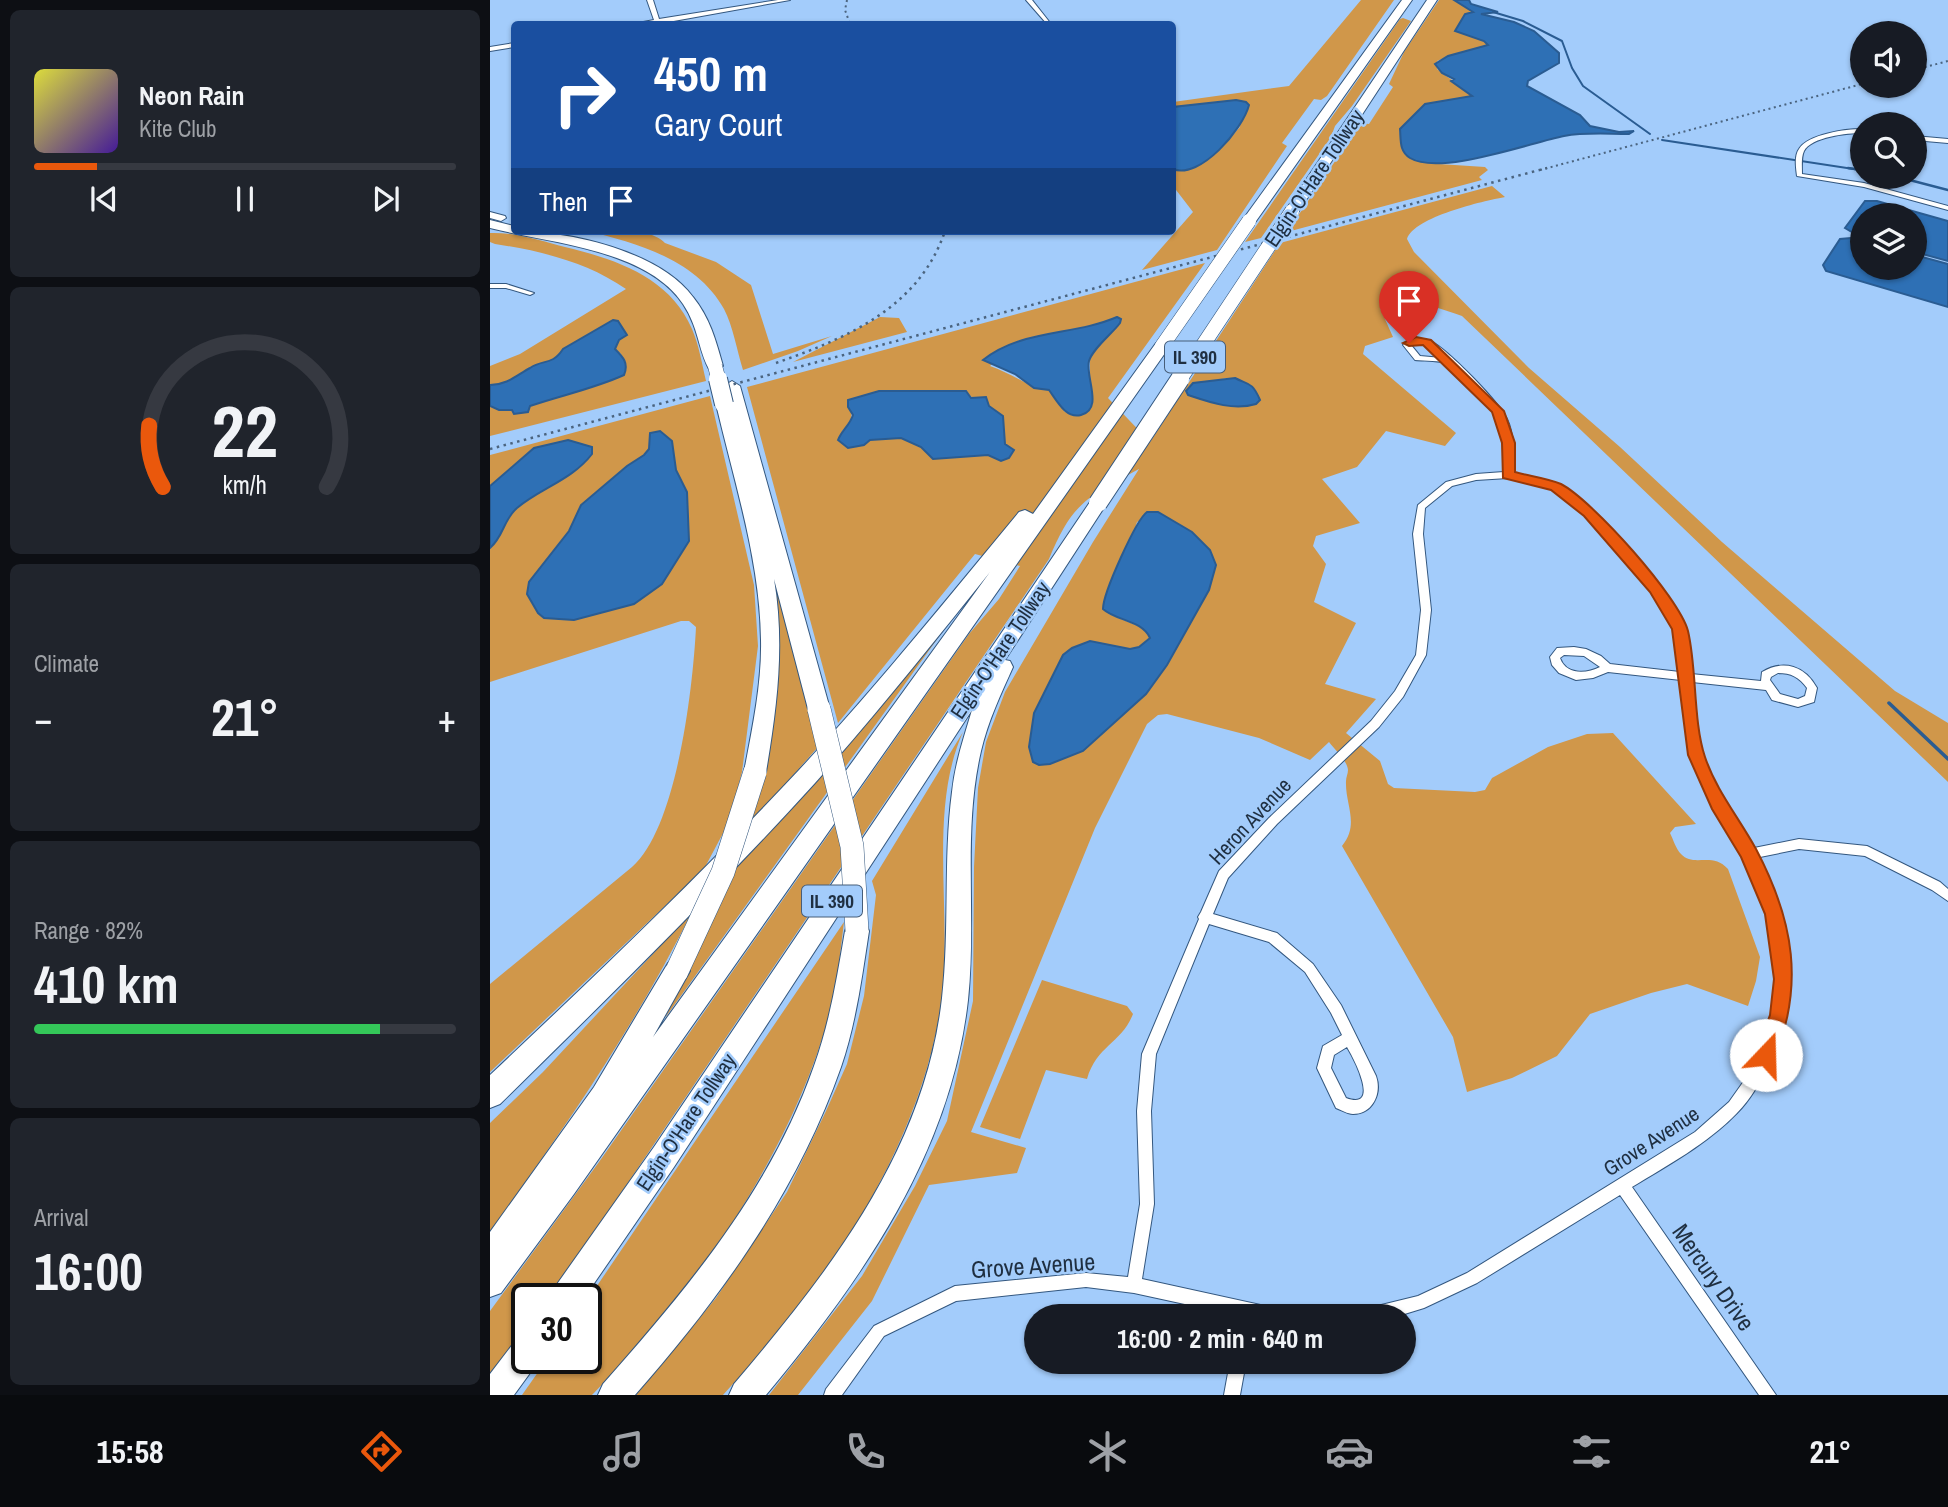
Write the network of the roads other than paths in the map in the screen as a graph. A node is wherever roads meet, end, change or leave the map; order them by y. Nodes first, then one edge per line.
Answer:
1 (650, 0) edge
2 (787, 0) edge
3 (1029, 0) edge
4 (1400, 0) edge
5 (1406, 0) edge
6 (1432, 0) edge
7 (657, 21) edge
8 (663, 21) edge
9 (1046, 21) edge
10 (1378, 37) junction
11 (511, 46) edge
12 (490, 50) edge
13 (1850, 132) edge
14 (1927, 139) edge
15 (1948, 141) edge
16 (1850, 183) edge
17 (1879, 189) edge
18 (1948, 208) edge
19 (537, 235) edge
20 (576, 235) edge
21 (490, 286) edge
22 (530, 293) dead end
23 (1446, 361) dead end
24 (721, 365) junction
25 (730, 402) junction
26 (1508, 475) junction
27 (1080, 532) junction
28 (999, 560) junction
29 (1607, 668) dead end
30 (1687, 679) junction
31 (1766, 686) dead end
32 (1749, 854) junction
33 (1948, 896) edge
34 (1204, 917) junction
35 (1351, 1037) junction
36 (490, 1094) edge
37 (1622, 1185) junction
38 (490, 1257) edge
39 (490, 1282) edge
40 (576, 1283) edge
41 (1135, 1285) junction
42 (1208, 1304) edge
43 (1415, 1304) edge
44 (511, 1372) edge
45 (1236, 1374) edge
46 (494, 1395) edge
47 (614, 1395) edge
48 (745, 1395) edge
49 (832, 1395) edge
50 (1232, 1395) edge
51 (1768, 1395) edge

1 - 7 street
2 - 8 street
3 - 9 street
4 - 10 highway
5 - 10 highway
6 - 27 highway, Elgin-O'Hare Tollway / IL 390, bridge
10 - 28 highway, Elgin-O'Hare Tollway / IL 390, bridge
11 - 12 street
13 - 16 street
14 - 15 street
17 - 18 street
19 - 24 highway
20 - 24 highway
21 - 22 street
23 - 26 street
24 - 25 highway, bridge
25 - 38 highway, bridge
25 - 47 highway, bridge
26 - 30 street, Grove Avenue
26 - 34 street, Heron Avenue
27 - 40 highway, Elgin-O'Hare Tollway / IL 390
27 - 48 highway
28 - 36 highway
28 - 39 highway, Elgin-O'Hare Tollway / IL 390
29 - 30 street
30 - 31 street
30 - 32 street, Grove Avenue
32 - 33 street
32 - 37 street, Grove Avenue
34 - 35 street
34 - 41 street, Heron Avenue
35 - 35 street
37 - 43 street, Grove Avenue
37 - 51 street, Mercury Drive
41 - 42 street, Grove Avenue
41 - 49 street, Grove Avenue
44 - 46 highway
45 - 50 street

